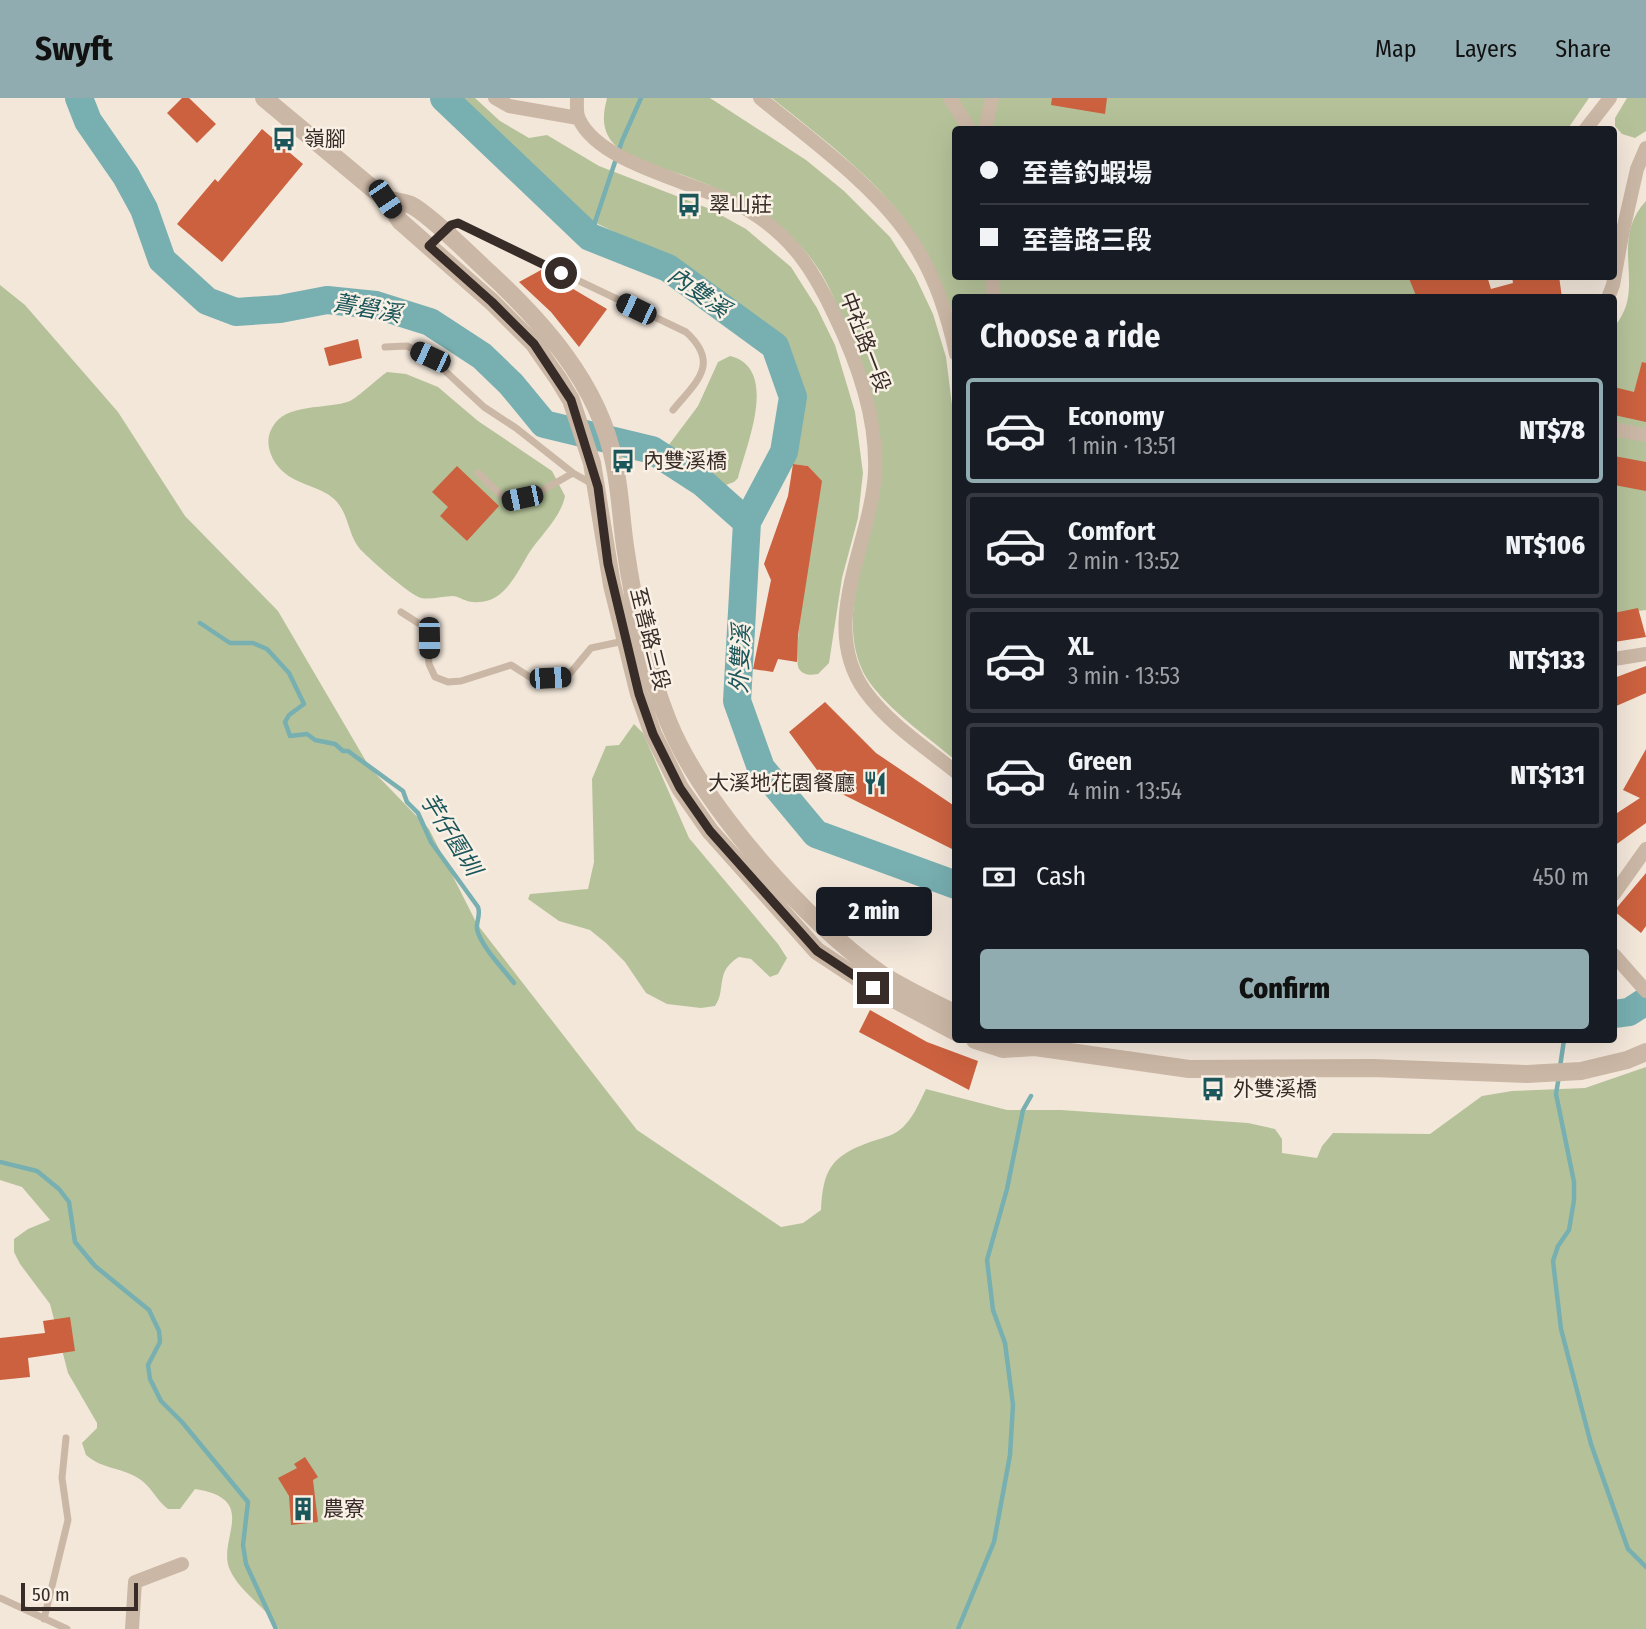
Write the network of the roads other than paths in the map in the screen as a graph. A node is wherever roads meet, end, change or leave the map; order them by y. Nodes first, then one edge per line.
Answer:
1 (264, 98) edge
2 (495, 98) edge
3 (577, 98) edge
4 (760, 98) edge
5 (950, 98) edge
6 (992, 98) edge
7 (1609, 98) edge
8 (578, 118) junction
9 (968, 126) edge
10 (986, 126) edge
11 (1588, 126) edge
12 (1646, 148) edge
13 (385, 199) junction
14 (443, 231) junction
15 (1618, 234) edge
16 (429, 246) junction
17 (952, 335) edge
18 (384, 347) dead end
19 (673, 410) dead end
20 (1617, 430) edge
21 (1646, 435) edge
22 (478, 473) dead end
23 (573, 473) junction
24 (598, 487) junction
25 (401, 612) dead end
26 (625, 640) junction
27 (1646, 654) edge
28 (1617, 659) edge
29 (952, 769) edge
30 (1646, 849) edge
31 (1617, 890) edge
32 (1617, 959) edge
33 (1646, 991) edge
34 (952, 1012) edge
35 (952, 1030) edge
36 (988, 1043) edge
37 (1029, 1043) edge
38 (1646, 1052) edge
39 (66, 1438) dead end
40 (182, 1564) dead end
41 (0, 1598) edge
42 (44, 1619) junction
43 (67, 1629) edge
44 (132, 1629) edge

1 - 13 street, 至善路三段
2 - 8 street
3 - 8 street
4 - 17 street
5 - 9 street
6 - 10 street
7 - 11 street
8 - 29 street, 中社路一段
12 - 15 street
13 - 14 street, 至善路三段
13 - 16 street, 至善路三段
14 - 16 lane
14 - 19 lane
14 - 34 street, 至善路三段
16 - 24 street, 至善路三段
18 - 23 lane
20 - 21 street
22 - 23 lane
23 - 24 lane
24 - 26 street, 至善路三段
25 - 26 lane
26 - 35 street, 至善路三段
27 - 28 street
30 - 31 street
32 - 33 street
36 - 37 street
37 - 38 street
39 - 42 lane
40 - 44 street
41 - 42 lane
42 - 43 lane

